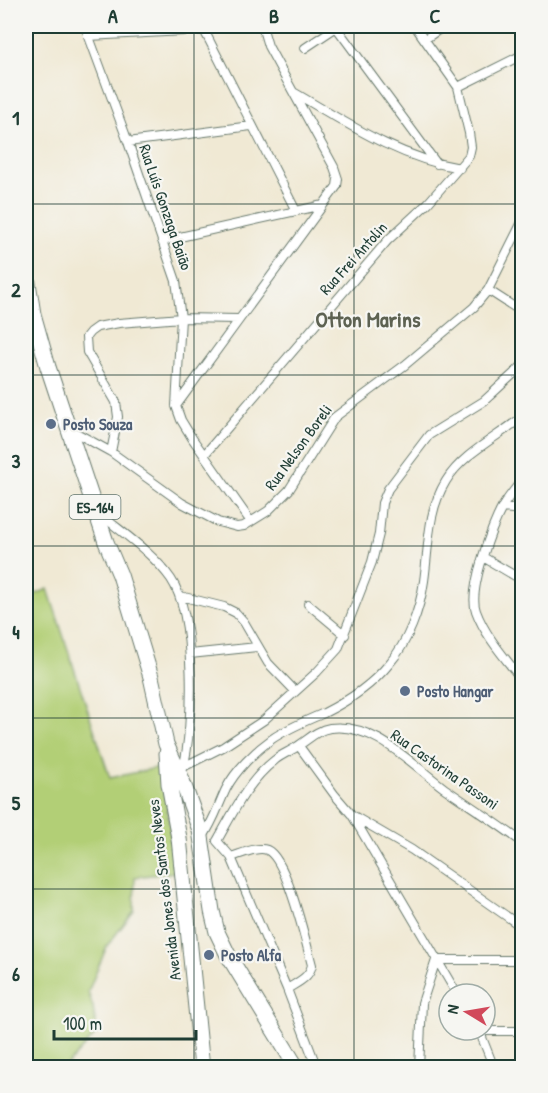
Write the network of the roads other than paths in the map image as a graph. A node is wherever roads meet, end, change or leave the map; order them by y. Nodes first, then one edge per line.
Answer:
1 (85, 26) edge
2 (262, 26) edge
3 (337, 26) edge
4 (415, 26) edge
5 (444, 26) edge
6 (203, 28) edge
7 (88, 36) junction
8 (425, 39) junction
9 (305, 48) dead end
10 (522, 55) edge
11 (458, 87) junction
12 (293, 92) junction
13 (251, 126) junction
14 (128, 142) junction
15 (437, 164) junction
16 (460, 168) junction
17 (323, 205) junction
18 (296, 211) junction
19 (522, 222) edge
20 (162, 242) junction
21 (26, 270) edge
22 (488, 290) junction
23 (522, 312) edge
24 (181, 318) junction
25 (238, 319) junction
26 (522, 366) edge
27 (176, 406) junction
28 (522, 417) edge
29 (69, 428) junction
30 (111, 452) junction
31 (204, 454) junction
32 (522, 480) edge
33 (502, 508) junction
34 (522, 510) edge
35 (96, 511) junction
36 (252, 522) junction
37 (483, 557) junction
38 (522, 580) edge
39 (180, 596) junction
40 (308, 604) dead end
41 (345, 634) junction
42 (257, 647) junction
43 (190, 654) junction
44 (522, 680) edge
45 (295, 691) junction
46 (166, 744) junction
47 (299, 746) junction
48 (182, 771) junction
49 (174, 813) junction
50 (195, 813) junction
51 (352, 815) junction
52 (208, 842) junction
53 (522, 842) edge
54 (231, 857) junction
55 (522, 927) edge
56 (436, 960) junction
57 (522, 960) edge
58 (450, 982) edge
59 (287, 989) junction
60 (497, 1031) edge
61 (522, 1031) edge
62 (484, 1042) edge
63 (202, 1068) edge
64 (297, 1068) edge
65 (317, 1068) edge
66 (419, 1068) edge
67 (494, 1068) edge

1 - 7 street, Rua Luís Gonzaga Baião
2 - 12 street
3 - 9 street
3 - 15 street
4 - 8 street
5 - 8 street
6 - 7 street
6 - 13 street
7 - 14 street, Rua Luís Gonzaga Baião
8 - 11 street
10 - 11 street
11 - 16 street
12 - 15 street
12 - 17 street
13 - 14 street
13 - 18 street
14 - 20 street, Rua Luís Gonzaga Baião
15 - 16 street
16 - 31 street, Rua Frei Antolin
17 - 18 street
17 - 25 street
18 - 20 street
19 - 22 street, Rua Nelson Boreli
20 - 24 street, Rua Luís Gonzaga Baião
21 - 29 highway, ES-164
22 - 23 street
22 - 36 street, Rua Nelson Boreli
24 - 25 street
24 - 27 street, Rua Luís Gonzaga Baião
24 - 30 street
25 - 27 street
26 - 41 street
27 - 31 street
28 - 52 street
29 - 30 street
29 - 35 highway, ES-164
30 - 36 street, Rua Nelson Boreli
31 - 36 street
32 - 33 street
33 - 34 street
33 - 37 street
35 - 39 street
35 - 46 highway, ES-164
37 - 38 street
37 - 44 street
39 - 42 street
39 - 43 street
40 - 41 street
41 - 45 street
42 - 43 street
42 - 45 street
43 - 48 street
45 - 48 street
46 - 48 highway, ES-164
46 - 49 highway, Avenida Jones dos Santos Neves / ES-164
47 - 51 street
47 - 52 street, Rua Castorina Passoni
47 - 53 street, Rua Castorina Passoni
48 - 50 highway, ES-164
49 - 50 highway
49 - 63 highway, Avenida Jones dos Santos Neves / ES-164
50 - 52 highway, ES-164
51 - 55 street
51 - 56 street
52 - 54 street
52 - 64 highway, ES-164
54 - 59 street
54 - 59 street
56 - 57 street
56 - 58 street
56 - 66 street
59 - 65 street
60 - 61 street
62 - 67 street

